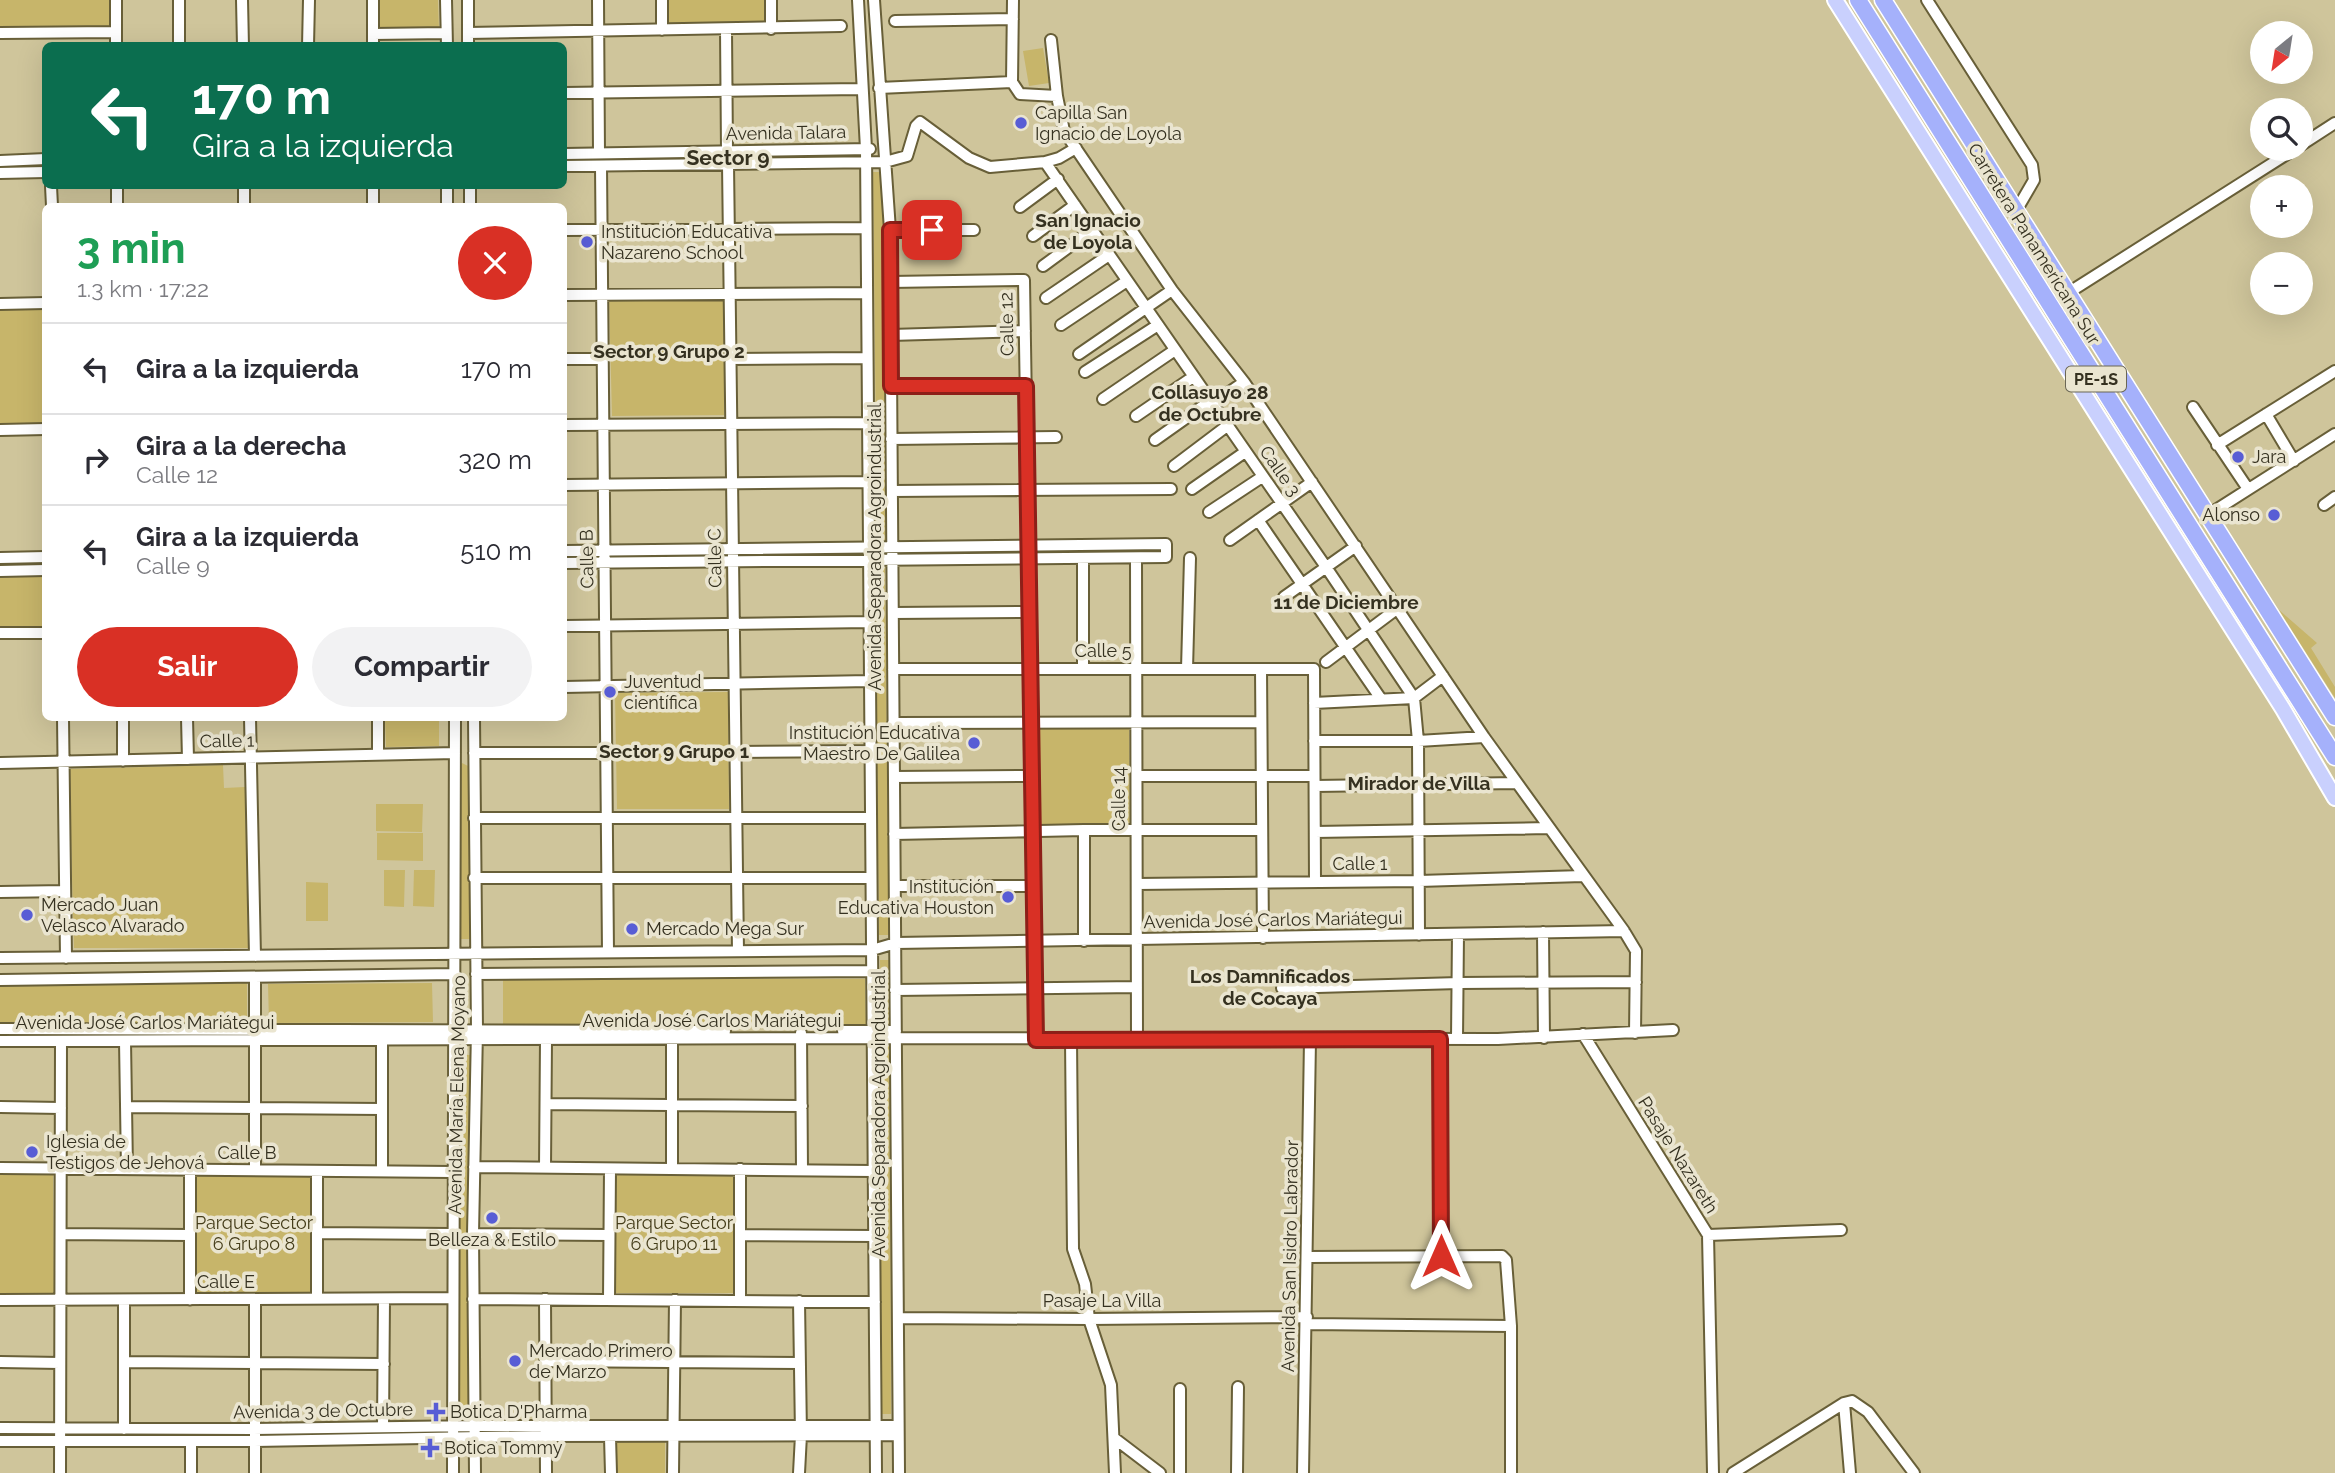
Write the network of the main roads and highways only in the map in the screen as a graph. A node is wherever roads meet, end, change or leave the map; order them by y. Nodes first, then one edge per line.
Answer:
1 (1835, 0) edge
2 (1858, 0) edge
3 (1883, 0) edge
4 (2335, 718) edge
5 (2335, 757) edge
6 (2335, 798) edge

1 - 6 main road
2 - 5 highway, Carretera Panamericana Sur / PE-1S
3 - 4 highway, Carretera Panamericana Sur / PE-1S

